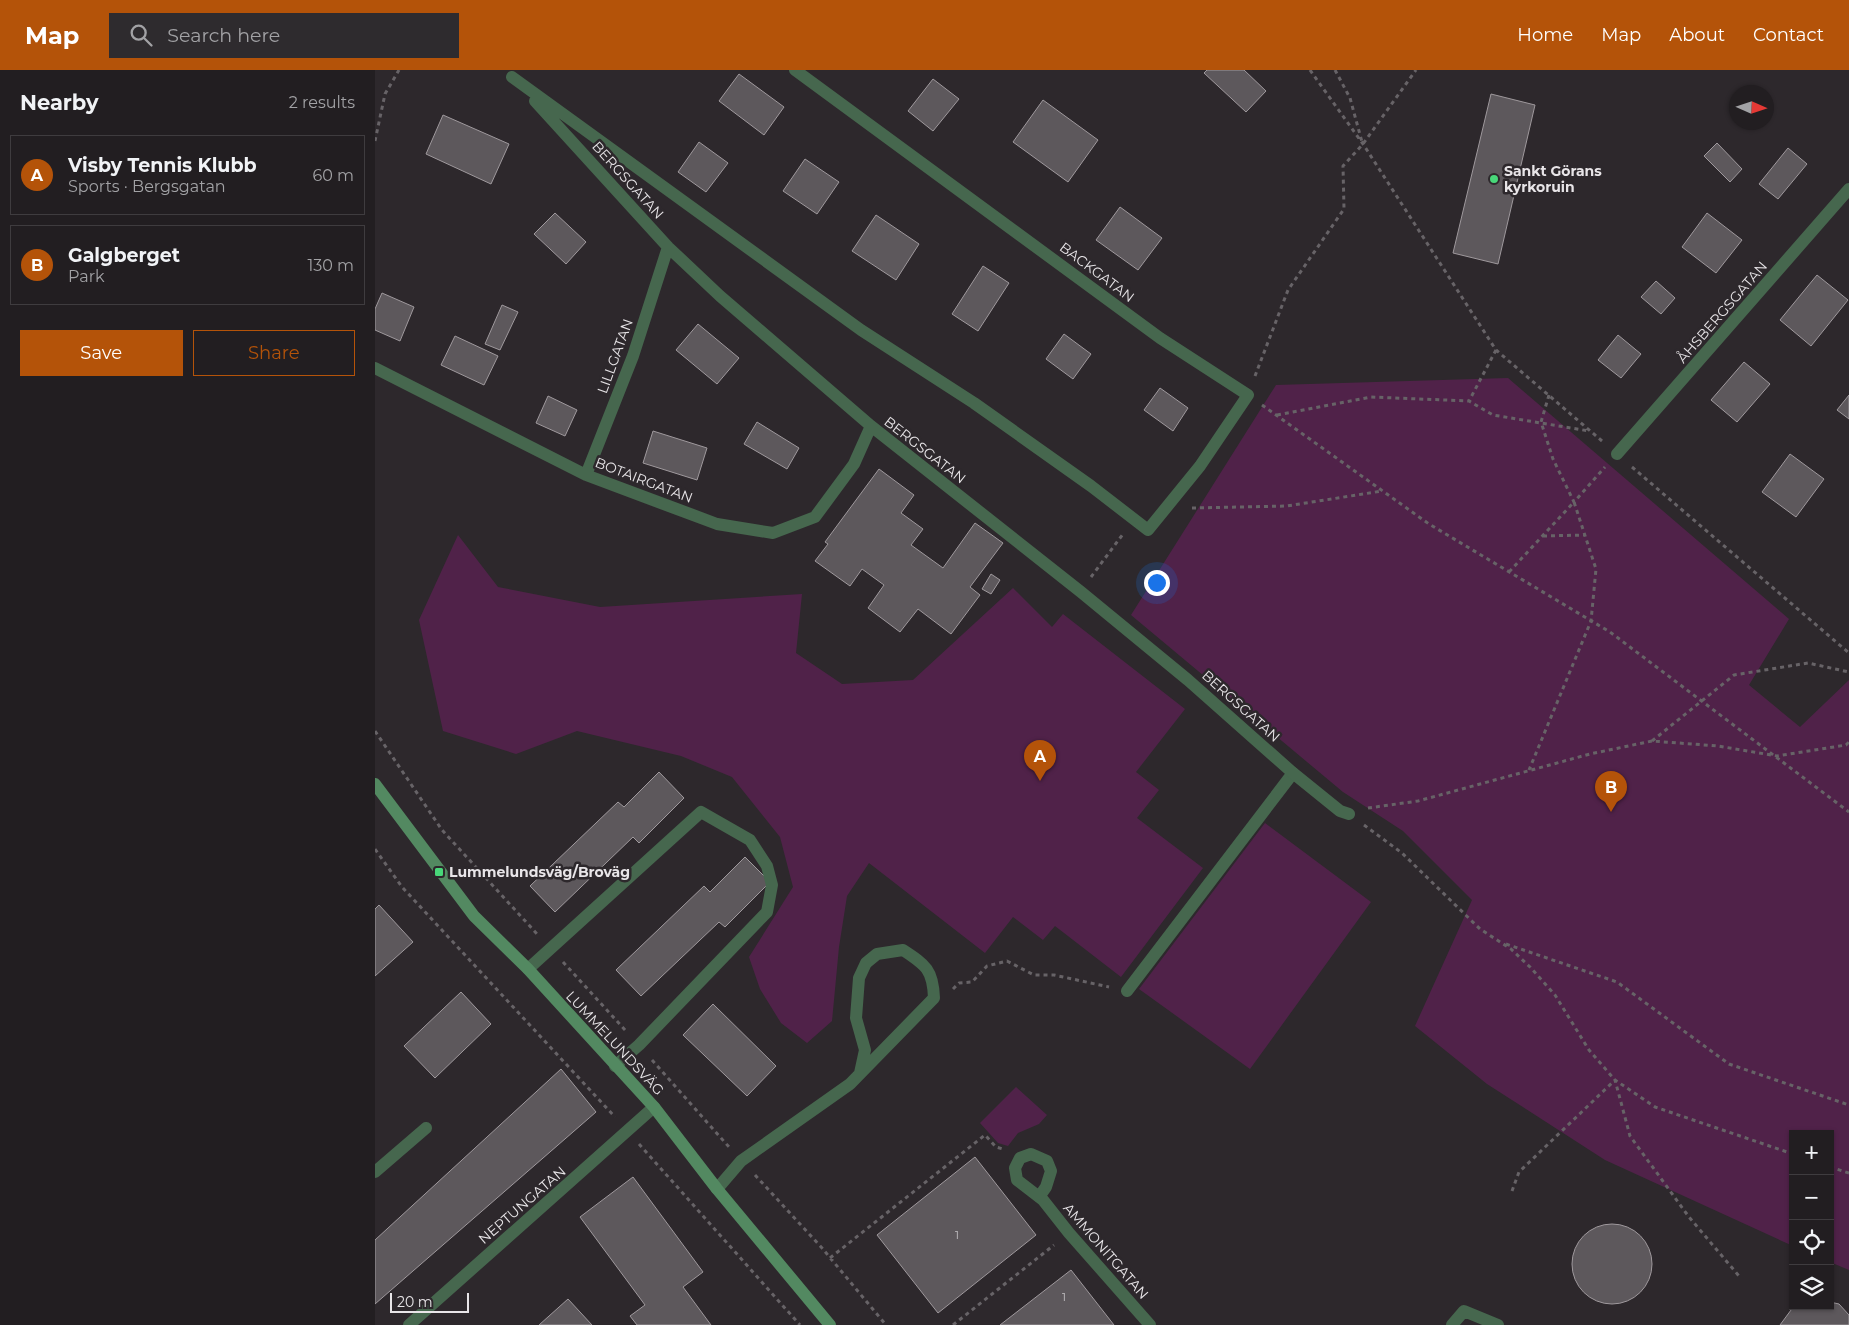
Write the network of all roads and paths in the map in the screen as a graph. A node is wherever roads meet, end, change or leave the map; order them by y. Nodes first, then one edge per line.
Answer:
1 (399, 70) edge
2 (795, 70) edge
3 (1310, 70) edge
4 (1335, 70) edge
5 (1416, 70) edge
6 (508, 74) edge
7 (375, 141) edge
8 (1363, 144) junction
9 (1849, 189) edge
10 (668, 246) junction
11 (1496, 350) junction
12 (375, 368) edge
13 (1248, 395) junction
14 (1549, 396) junction
15 (1469, 401) junction
16 (1276, 415) junction
17 (1541, 422) junction
18 (871, 426) junction
19 (1590, 431) junction
20 (1617, 454) junction
21 (586, 475) junction
22 (1382, 491) junction
23 (1574, 502) junction
24 (1165, 508) junction
25 (1134, 519) junction
26 (1585, 535) junction
27 (1542, 536) junction
28 (1509, 572) junction
29 (1081, 592) junction
30 (1591, 621) junction
31 (1849, 653) edge
32 (1849, 672) edge
33 (1701, 700) junction
34 (1652, 741) junction
35 (1849, 742) edge
36 (1777, 756) junction
37 (1529, 771) junction
38 (1293, 773) junction
39 (375, 784) edge
40 (1392, 805) dead end
41 (1849, 812) edge
42 (1349, 814) joint
43 (375, 849) edge
44 (1500, 942) junction
45 (528, 970) junction
46 (1127, 991) joint
47 (934, 998) junction
48 (615, 1066) junction
49 (860, 1073) junction
50 (1615, 1080) junction
51 (1849, 1105) edge
52 (654, 1107) junction
53 (426, 1128) dead end
54 (627, 1130) junction
55 (1789, 1153) edge
56 (1020, 1158) junction
57 (1834, 1168) edge
58 (375, 1172) edge
59 (1849, 1173) edge
60 (717, 1189) junction
61 (1512, 1191) dead end
62 (1039, 1197) junction
63 (1069, 1233) junction
64 (830, 1258) dead end
65 (1739, 1276) dead end
66 (409, 1325) edge
67 (800, 1325) edge
68 (830, 1325) edge
69 (953, 1325) edge
70 (1151, 1325) edge
71 (1452, 1325) edge
72 (1498, 1325) edge

1 - 7 path
2 - 13 street, BACKGATAN
3 - 8 path
4 - 8 path
5 - 8 path
6 - 10 street, BERGSGATAN
6 - 25 street, BERGSGATAN
8 - 11 path
8 - 13 path
9 - 20 street, ÅHSBERGSGATAN
10 - 18 street, BERGSGATAN
10 - 21 street, LILLGATAN
11 - 14 path
11 - 15 path
12 - 21 street, BOTAIRGATAN
13 - 16 path
13 - 24 street
14 - 17 path
14 - 19 path
15 - 16 path
15 - 17 path
16 - 22 path
17 - 19 path
17 - 23 path
18 - 21 street, BOTAIRGATAN
18 - 29 street, BERGSGATAN
19 - 20 path
20 - 23 path
20 - 31 path
22 - 24 path
22 - 28 path
23 - 26 path
23 - 27 path
24 - 25 street, BERGSGATAN
25 - 29 path
26 - 27 path
26 - 30 path
27 - 28 path
28 - 30 path
29 - 38 street, BERGSGATAN
30 - 33 path
30 - 37 path
32 - 33 path
33 - 34 path
33 - 36 path
34 - 36 path
34 - 37 path
35 - 36 path
36 - 41 path
37 - 40 path
38 - 42 street, BERGSGATAN
38 - 46 street
39 - 45 main road, LUMMELUNDSVÄG
42 - 44 path
43 - 54 path
44 - 50 path
44 - 51 path
45 - 48 main road, LUMMELUNDSVÄG
45 - 48 street
46 - 47 path
47 - 49 street
47 - 49 street
48 - 52 main road, LUMMELUNDSVÄG
49 - 60 street
50 - 55 path
50 - 61 path
50 - 65 path
52 - 54 street, NEPTUNGATAN
52 - 60 main road, LUMMELUNDSVÄG
53 - 58 street
54 - 66 street, NEPTUNGATAN
54 - 67 path
56 - 62 street, AMMONITGATAN
56 - 62 street
56 - 64 path
57 - 59 path
60 - 68 main road, LUMMELUNDSVÄG
62 - 63 street, AMMONITGATAN
63 - 69 path
63 - 70 street, AMMONITGATAN
71 - 72 street

